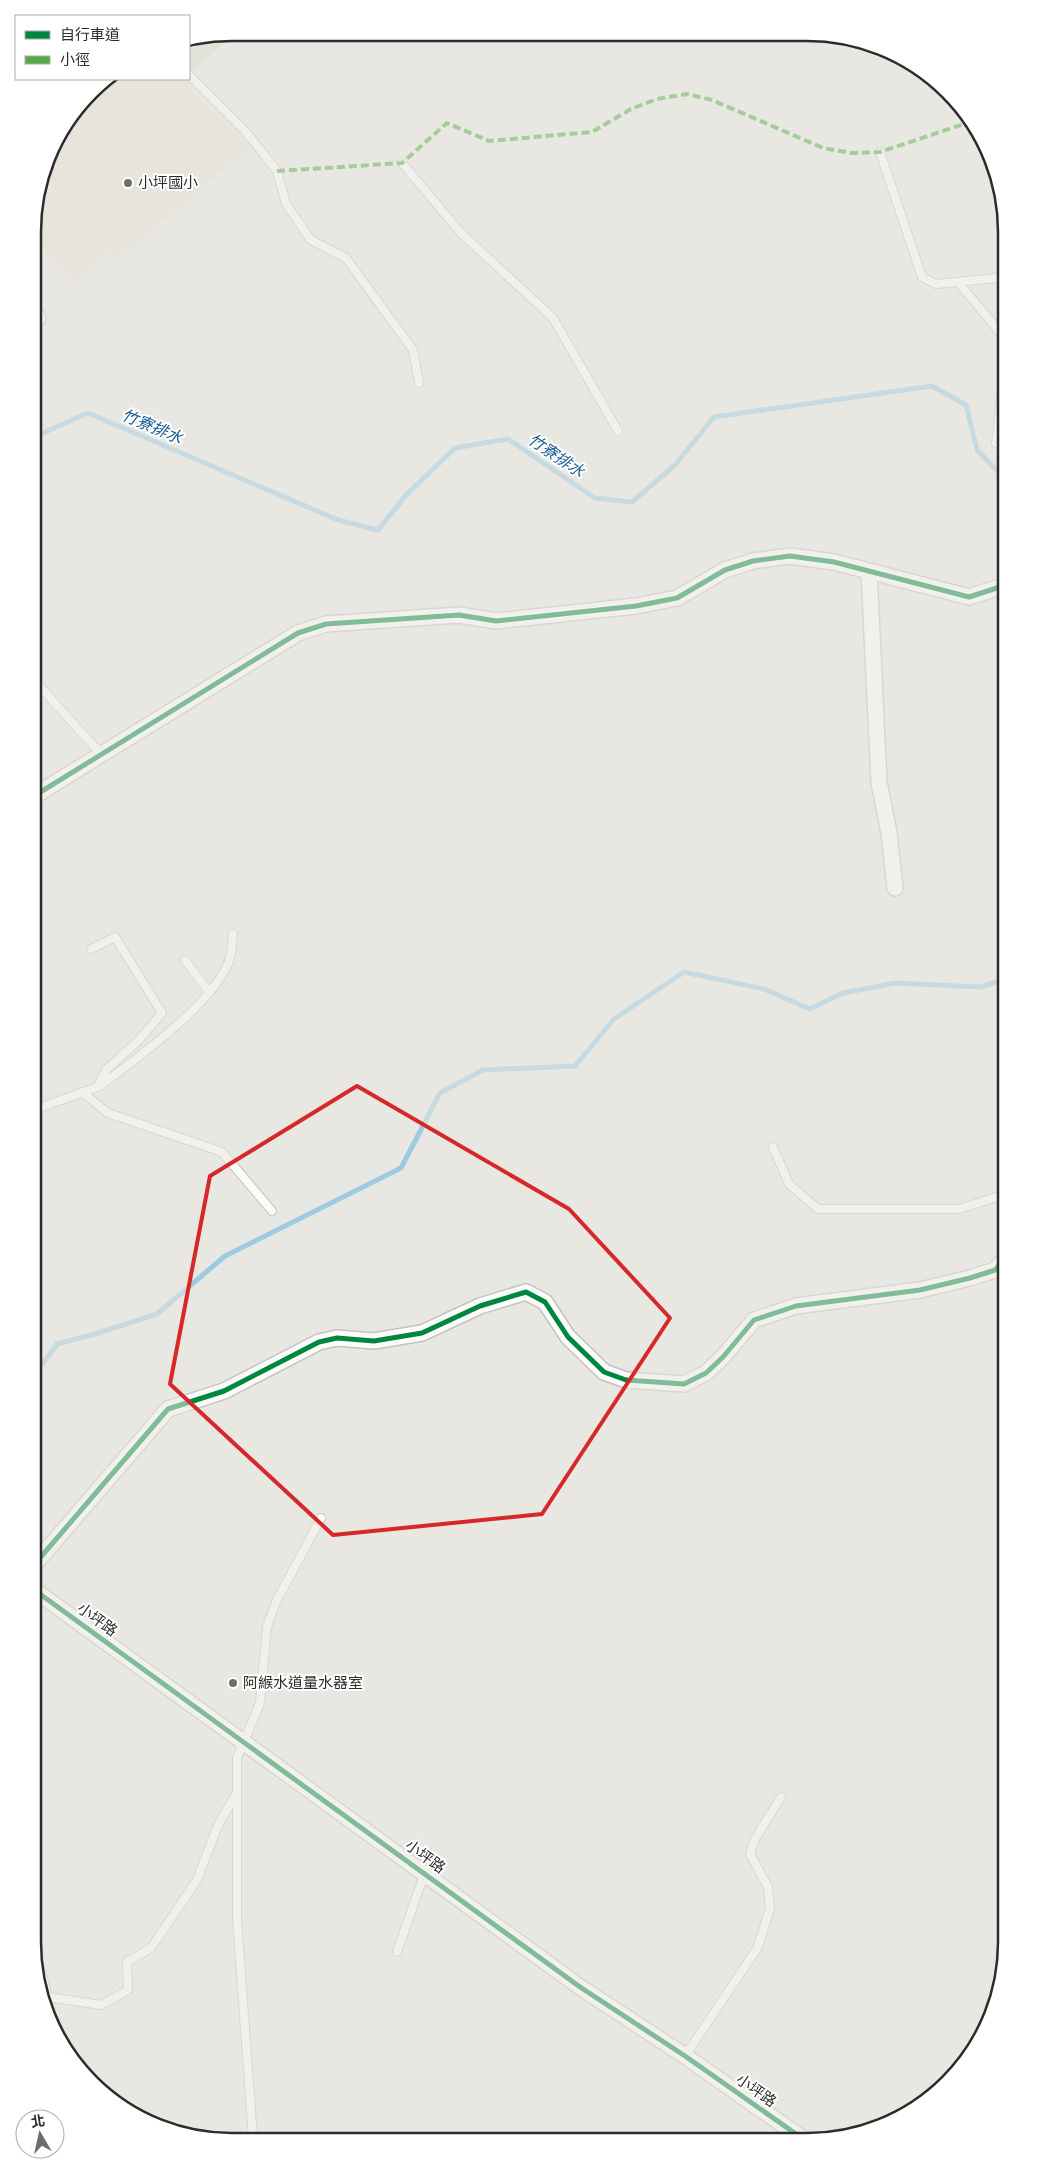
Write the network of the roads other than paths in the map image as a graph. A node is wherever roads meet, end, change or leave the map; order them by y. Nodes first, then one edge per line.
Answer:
1 (190, 76) edge
2 (880, 152) dead end
3 (402, 163) dead end
4 (998, 278) edge
5 (958, 282) junction
6 (998, 330) edge
7 (419, 383) dead end
8 (998, 426) edge
9 (618, 431) dead end
10 (996, 443) dead end
11 (869, 571) junction
12 (998, 591) edge
13 (41, 688) edge
14 (100, 754) junction
15 (41, 792) edge
16 (895, 888) dead end
17 (233, 934) dead end
18 (92, 949) dead end
19 (185, 960) dead end
20 (209, 992) junction
21 (98, 1087) junction
22 (82, 1092) junction
23 (41, 1107) edge
24 (773, 1147) dead end
25 (998, 1197) edge
26 (272, 1211) dead end
27 (998, 1266) edge
28 (320, 1518) dead end
29 (41, 1557) edge
30 (41, 1595) edge
31 (244, 1740) junction
32 (237, 1792) junction
33 (781, 1797) dead end
34 (425, 1872) junction
35 (397, 1952) dead end
36 (50, 1997) edge
37 (685, 2056) junction
38 (253, 2133) edge
39 (793, 2133) edge

1 - 7 lane
2 - 5 lane
3 - 9 lane
4 - 5 lane
5 - 6 lane
8 - 10 lane
11 - 12 street
11 - 14 street
11 - 16 street
13 - 14 lane
14 - 15 street
17 - 20 lane
18 - 21 lane
19 - 20 lane
20 - 21 lane
21 - 22 lane
22 - 23 lane
22 - 26 lane
24 - 25 lane
27 - 29 street
28 - 31 lane
30 - 31 street, 小坪路
31 - 32 lane
31 - 34 street, 小坪路
32 - 36 lane
32 - 38 lane
33 - 37 lane
34 - 35 lane
34 - 37 street, 小坪路
37 - 39 street, 小坪路

